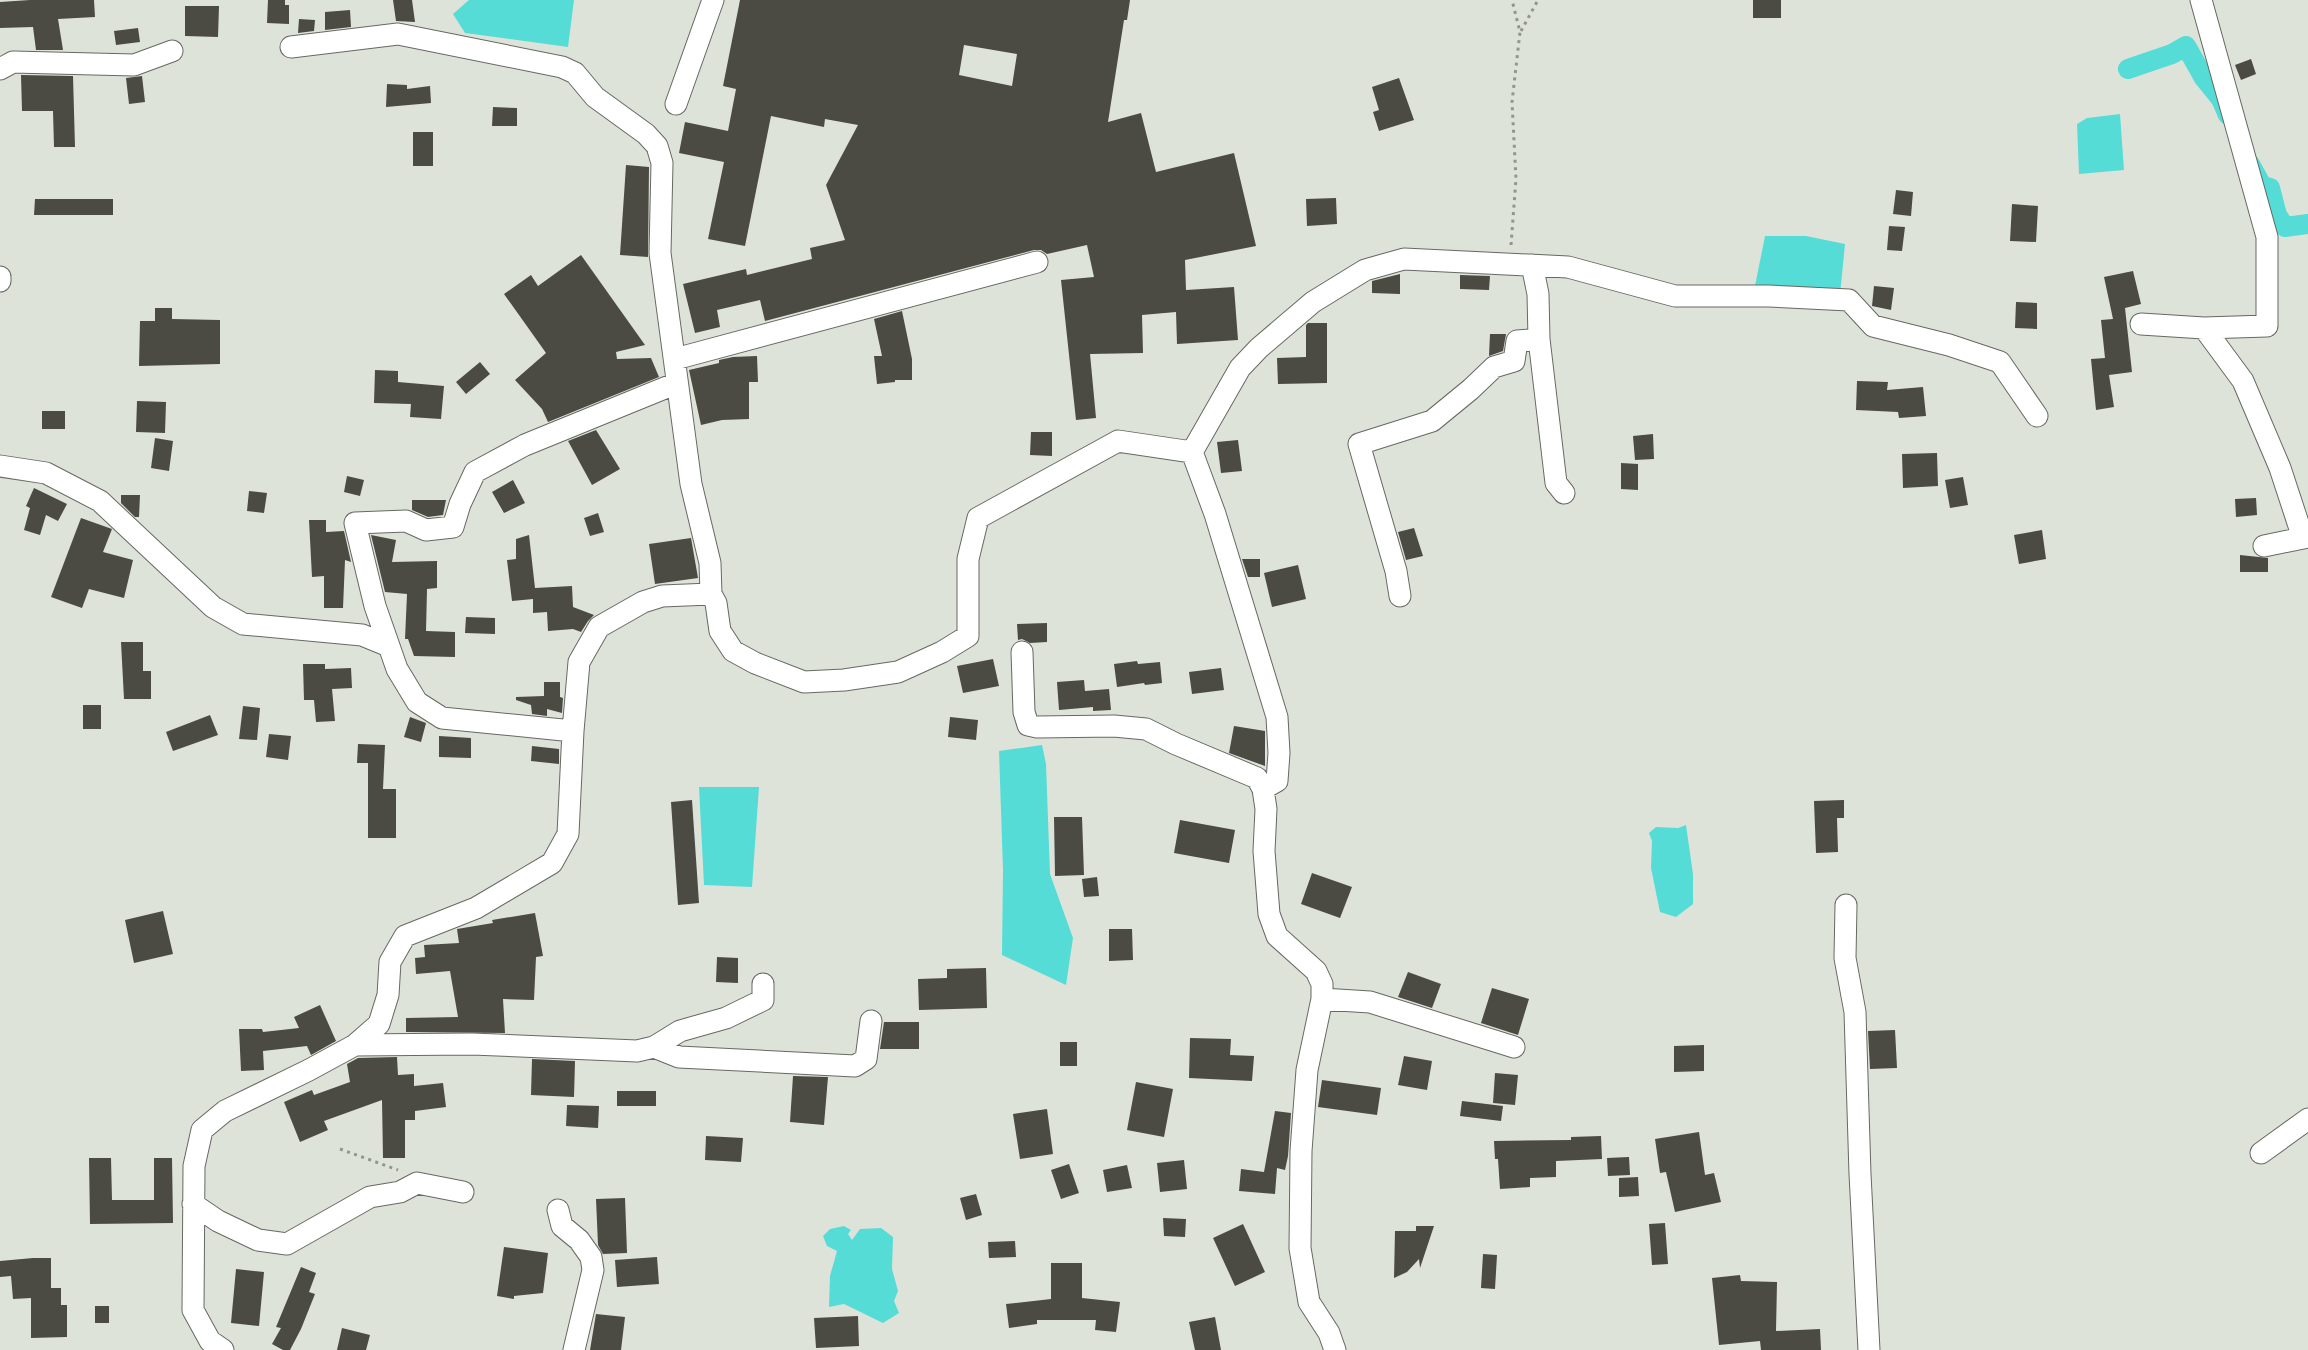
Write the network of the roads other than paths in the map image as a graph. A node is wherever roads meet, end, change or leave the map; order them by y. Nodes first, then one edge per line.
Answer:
1 (713, 0) edge
2 (2201, 0) edge
3 (291, 47) dead end
4 (172, 51) dead end
5 (0, 69) edge
6 (676, 105) dead end
7 (1037, 262) dead end
8 (1532, 265) junction
9 (2140, 324) dead end
10 (2204, 328) junction
11 (1539, 339) junction
12 (675, 359) junction
13 (677, 383) junction
14 (2037, 416) dead end
15 (1192, 452) junction
16 (0, 466) edge
17 (1564, 493) dead end
18 (2305, 537) edge
19 (2264, 546) dead end
20 (711, 594) junction
21 (1400, 596) dead end
22 (389, 646) junction
23 (1022, 652) dead end
24 (573, 731) junction
25 (1263, 789) junction
26 (1846, 905) dead end
27 (763, 984) dead end
28 (1322, 999) junction
29 (871, 1021) dead end
30 (355, 1045) junction
31 (654, 1047) junction
32 (1514, 1047) dead end
33 (2308, 1119) edge
34 (2261, 1153) dead end
35 (463, 1192) dead end
36 (193, 1204) junction
37 (558, 1210) dead end
38 (223, 1350) edge
39 (574, 1350) edge
40 (1335, 1350) edge
41 (1869, 1350) edge

1 - 6 street
2 - 10 street
3 - 12 street
4 - 5 street
7 - 12 street
8 - 11 street
8 - 14 street
8 - 15 street
9 - 10 street
10 - 18 street
11 - 17 street
11 - 21 street
12 - 13 street
13 - 20 street
13 - 22 street
15 - 20 street
15 - 25 street
16 - 22 street
18 - 19 street
20 - 24 street
22 - 24 street
23 - 25 street
24 - 30 street
25 - 28 street
26 - 41 street
27 - 31 street
28 - 32 street
28 - 40 street
29 - 31 street
30 - 31 street
30 - 36 street
33 - 34 street
35 - 36 street
36 - 38 street
37 - 39 street

